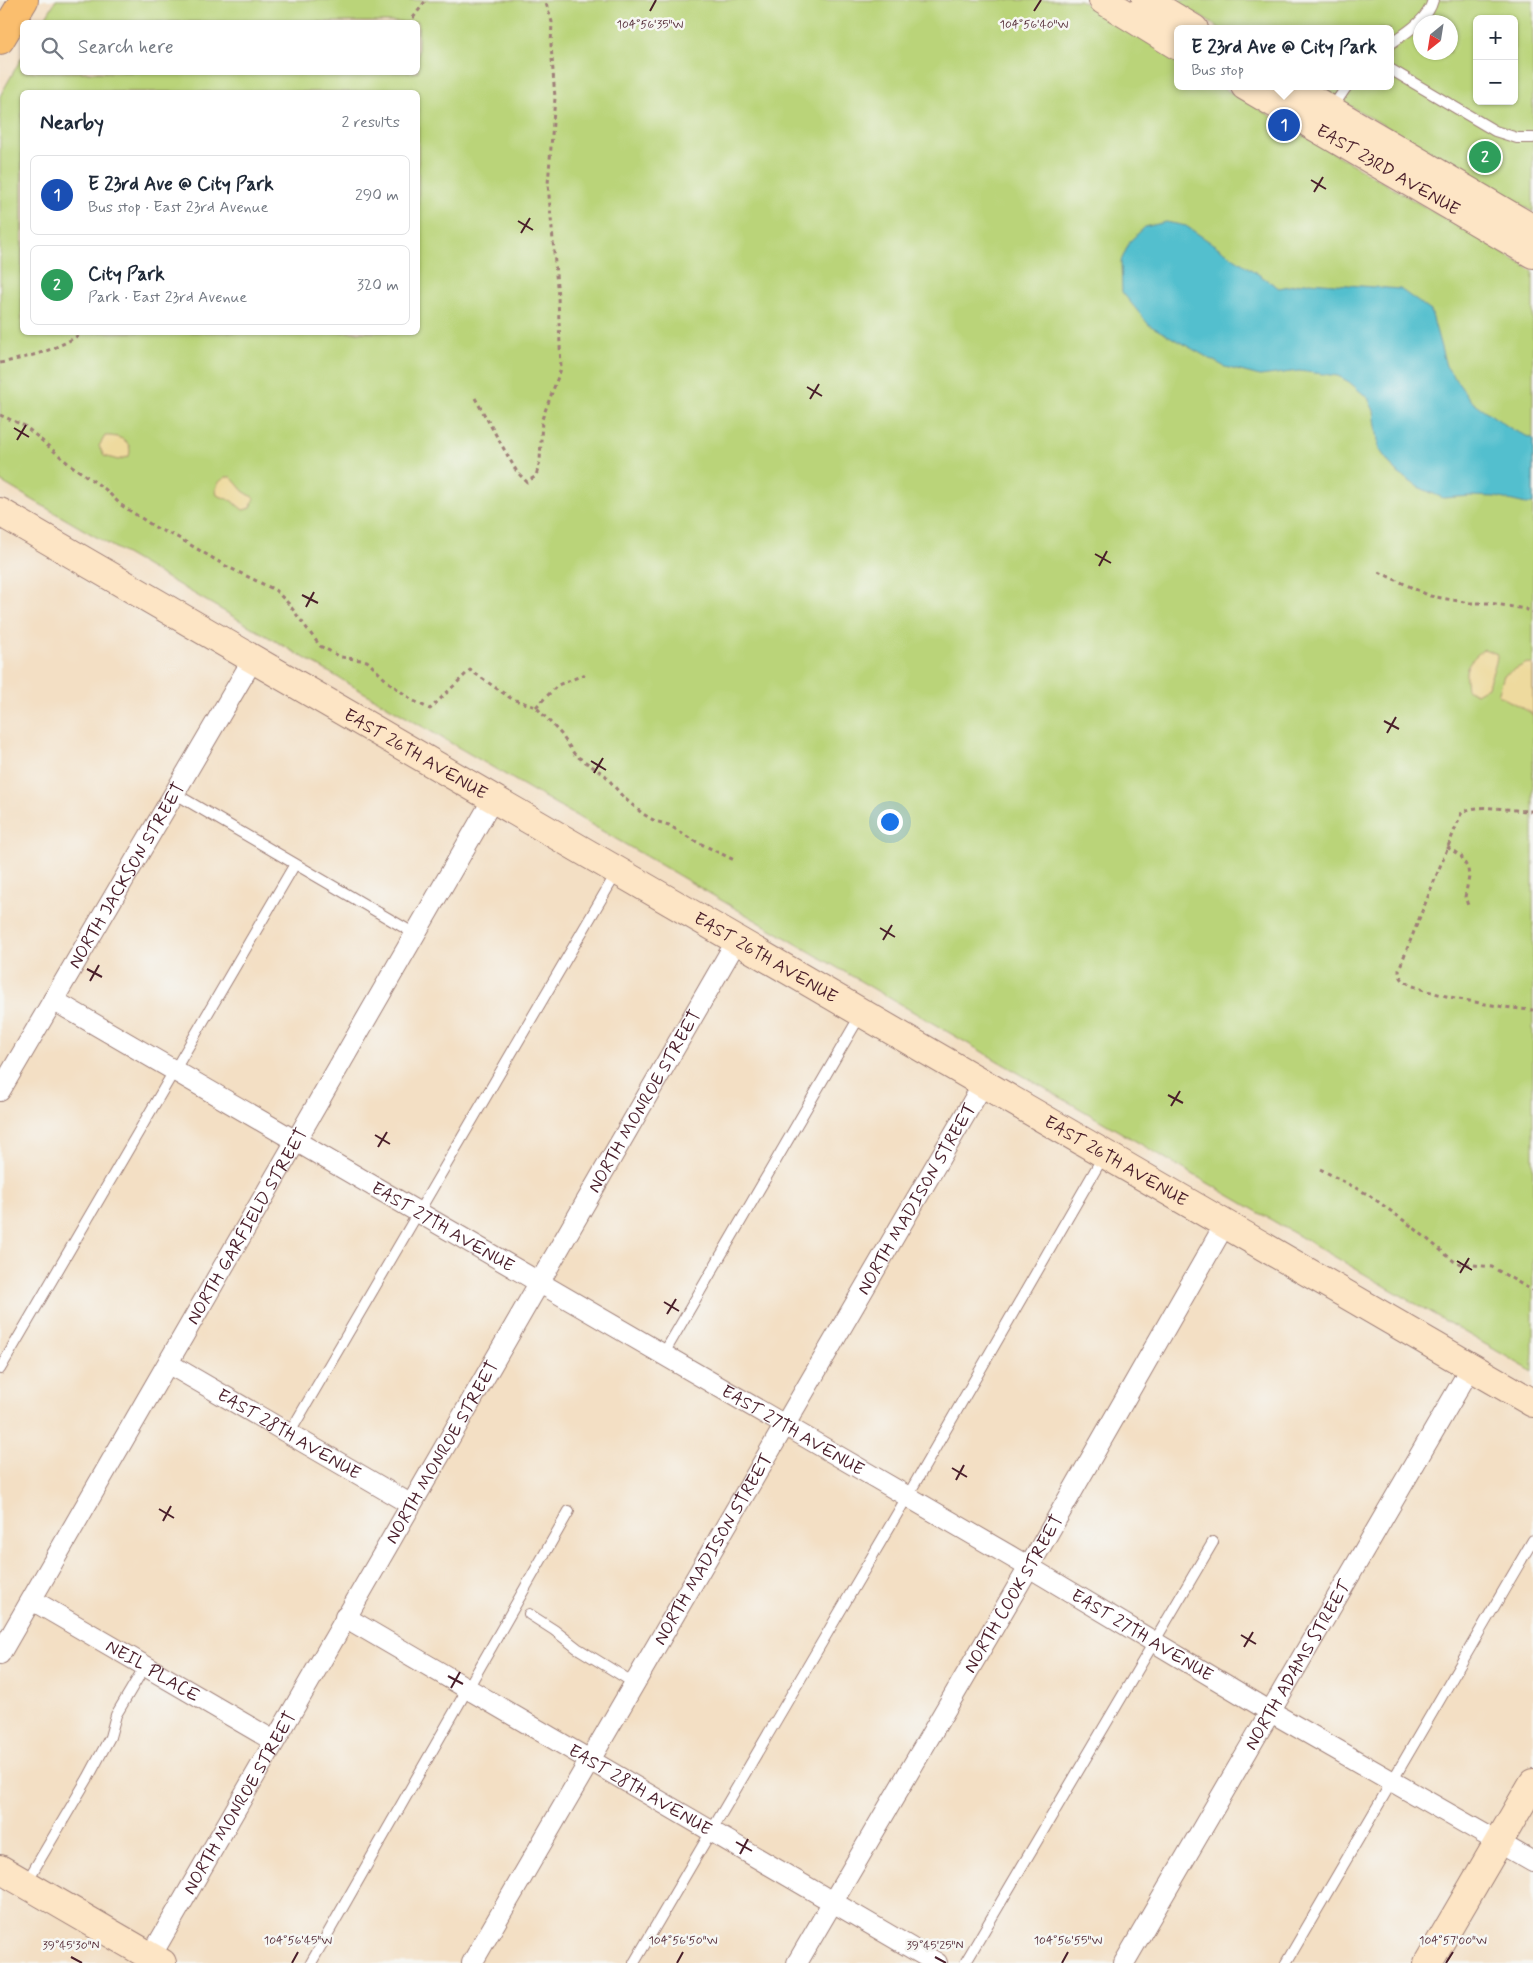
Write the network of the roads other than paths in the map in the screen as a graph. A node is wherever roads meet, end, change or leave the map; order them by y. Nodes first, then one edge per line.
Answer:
1 (24, 0) edge
2 (1103, 0) edge
3 (1146, 0) edge
4 (1433, 0) edge
5 (1187, 25) edge
6 (0, 40) edge
7 (1394, 41) edge
8 (1174, 44) edge
9 (1394, 71) edge
10 (1254, 90) edge
11 (1294, 90) edge
12 (1344, 90) edge
13 (1325, 120) junction
14 (1533, 138) edge
15 (1533, 229) edge
16 (1533, 254) edge
17 (0, 512) edge
18 (253, 659) junction
19 (174, 793) junction
20 (494, 799) junction
21 (295, 864) junction
22 (618, 871) junction
23 (415, 934) junction
24 (737, 940) junction
25 (53, 1000) junction
26 (862, 1013) junction
27 (174, 1071) junction
28 (984, 1084) junction
29 (0, 1091) edge
30 (295, 1142) junction
31 (1104, 1154) junction
32 (418, 1213) junction
33 (1226, 1224) junction
34 (538, 1283) junction
35 (663, 1355) junction
36 (168, 1364) junction
37 (1471, 1367) junction
38 (0, 1369) edge
39 (1533, 1403) edge
40 (784, 1425) junction
41 (289, 1434) junction
42 (907, 1497) junction
43 (410, 1504) junction
44 (569, 1511) dead end
45 (1533, 1540) edge
46 (1213, 1542) dead end
47 (1029, 1567) junction
48 (32, 1600) junction
49 (529, 1614) dead end
50 (345, 1617) junction
51 (1153, 1641) junction
52 (0, 1654) edge
53 (145, 1666) junction
54 (634, 1683) junction
55 (468, 1689) junction
56 (1271, 1712) junction
57 (274, 1740) junction
58 (589, 1760) junction
59 (1392, 1781) junction
60 (1533, 1783) edge
61 (710, 1831) junction
62 (1499, 1843) junction
63 (1533, 1862) edge
64 (0, 1869) edge
65 (25, 1884) junction
66 (832, 1902) junction
67 (154, 1961) edge
68 (311, 1963) edge
69 (472, 1963) edge
70 (634, 1963) edge
71 (797, 1963) edge
72 (937, 1963) edge
73 (965, 1963) edge
74 (1124, 1963) edge
75 (1286, 1963) edge
76 (1428, 1963) edge

1 - 6 main road
2 - 8 street
3 - 5 street
4 - 7 lane
9 - 14 lane
10 - 13 street, EAST 23RD AVENUE
11 - 13 street, EAST 23RD AVENUE
12 - 13 lane
13 - 15 street, EAST 23RD AVENUE
13 - 16 street, EAST 23RD AVENUE
17 - 18 street, EAST 26TH AVENUE
18 - 19 street, NORTH JACKSON STREET
18 - 20 street, EAST 26TH AVENUE
19 - 21 lane
19 - 25 street, NORTH JACKSON STREET
20 - 22 street, EAST 26TH AVENUE
20 - 23 street, NORTH GARFIELD STREET
21 - 23 lane
21 - 27 lane
22 - 24 street, EAST 26TH AVENUE
22 - 32 lane
23 - 30 street, NORTH GARFIELD STREET
24 - 26 street, EAST 26TH AVENUE
24 - 34 street, NORTH MONROE STREET
25 - 27 street, EAST 27TH AVENUE
25 - 29 street, NORTH JACKSON STREET
26 - 28 street, EAST 26TH AVENUE
26 - 35 lane
27 - 30 street, EAST 27TH AVENUE
27 - 38 lane
28 - 31 street, EAST 26TH AVENUE
28 - 40 street, NORTH MADISON STREET
30 - 32 street, EAST 27TH AVENUE
30 - 36 street, NORTH GARFIELD STREET
31 - 33 street, EAST 26TH AVENUE
31 - 42 lane
32 - 34 street, EAST 27TH AVENUE
32 - 41 lane
33 - 37 street, EAST 26TH AVENUE
33 - 47 street, NORTH COOK STREET
34 - 35 street, EAST 27TH AVENUE
34 - 43 street, NORTH MONROE STREET
35 - 40 street, EAST 27TH AVENUE
36 - 41 street, EAST 28TH AVENUE
36 - 48 street, NORTH GARFIELD STREET
37 - 39 street, EAST 26TH AVENUE
37 - 56 street, NORTH ADAMS STREET
40 - 42 street, EAST 27TH AVENUE
40 - 54 street, NORTH MADISON STREET
41 - 43 street, EAST 28TH AVENUE
42 - 47 street, EAST 27TH AVENUE
42 - 61 lane
43 - 50 street, NORTH MONROE STREET
44 - 55 lane
45 - 59 lane
46 - 51 lane
47 - 51 street, EAST 27TH AVENUE
47 - 66 street, NORTH COOK STREET
48 - 52 street, NORTH GARFIELD STREET
48 - 53 street, NEIL PLACE
49 - 54 lane
50 - 55 street, EAST 28TH AVENUE
50 - 57 street, NORTH MONROE STREET
51 - 56 street, EAST 27TH AVENUE
51 - 73 lane
53 - 57 street, NEIL PLACE
53 - 65 lane
54 - 58 street, NORTH MADISON STREET
55 - 58 street, EAST 28TH AVENUE
55 - 68 lane
56 - 59 street, EAST 27TH AVENUE
56 - 74 street, NORTH ADAMS STREET
57 - 67 street, NORTH MONROE STREET
58 - 61 street, EAST 28TH AVENUE
58 - 69 street, NORTH MADISON STREET
59 - 62 street, EAST 27TH AVENUE
59 - 75 lane
60 - 62 street
61 - 66 street, EAST 28TH AVENUE
61 - 70 lane
62 - 63 street, EAST 27TH AVENUE
62 - 76 street
64 - 65 street
65 - 67 street
66 - 71 street, NORTH COOK STREET
66 - 72 street, EAST 28TH AVENUE

